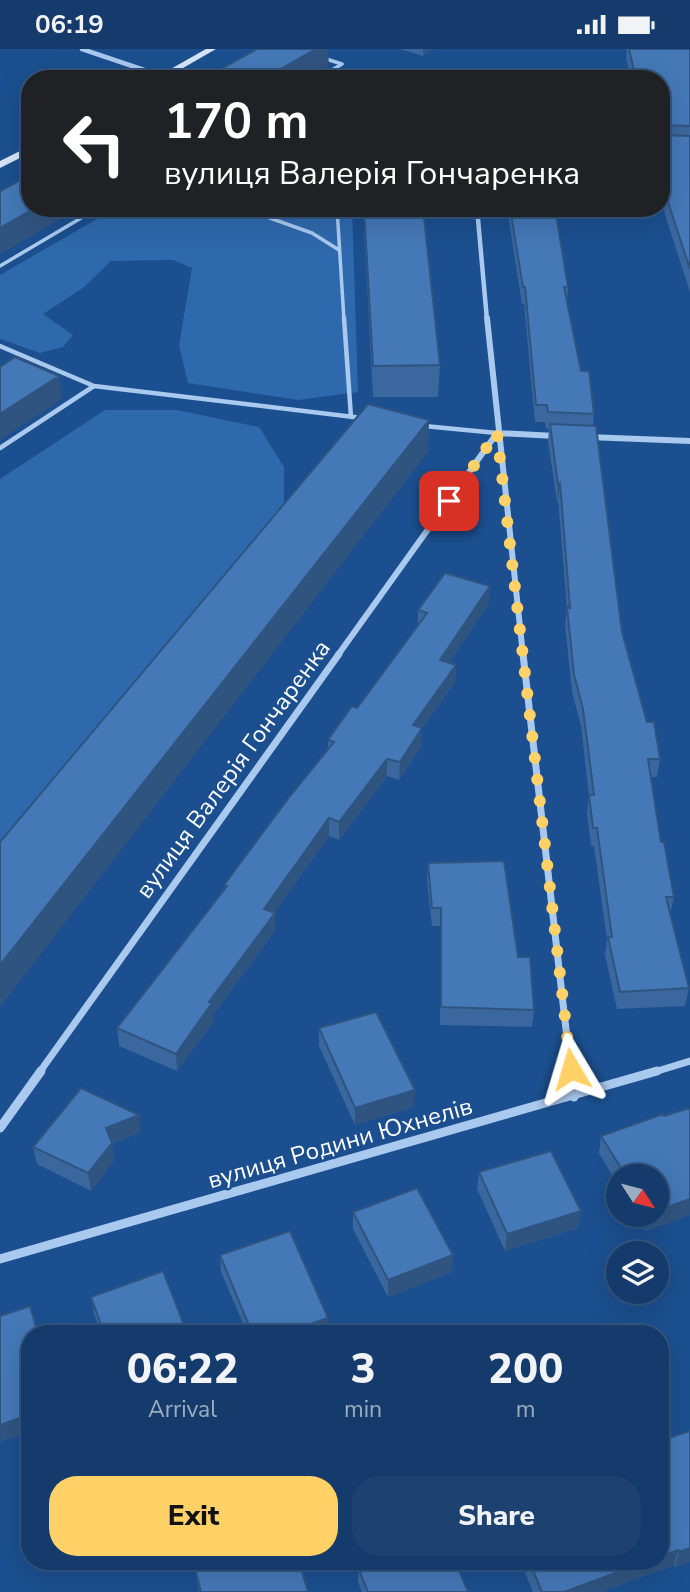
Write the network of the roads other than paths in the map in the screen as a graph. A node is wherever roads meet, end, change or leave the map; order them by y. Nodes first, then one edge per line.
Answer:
1 (82, 49) edge
2 (212, 49) edge
3 (317, 56) dead end
4 (140, 70) edge
5 (173, 70) edge
6 (332, 70) edge
7 (21, 154) edge
8 (0, 165) edge
9 (83, 217) edge
10 (267, 217) edge
11 (337, 217) edge
12 (478, 217) edge
13 (339, 250) junction
14 (0, 266) edge
15 (0, 346) edge
16 (32, 359) junction
17 (21, 366) edge
18 (94, 386) junction
19 (351, 417) junction
20 (364, 419) edge
21 (415, 425) edge
22 (497, 433) junction
23 (566, 436) edge
24 (580, 437) edge
25 (690, 441) edge
26 (0, 448) edge
27 (690, 1061) edge
28 (574, 1097) junction
29 (0, 1128) edge
30 (0, 1259) edge

1 - 4 street
2 - 5 street
3 - 6 lane
7 - 8 street
9 - 14 lane
10 - 13 lane
11 - 13 lane
12 - 22 street
13 - 19 lane
15 - 16 lane
16 - 17 lane
16 - 18 lane
18 - 19 lane
18 - 26 lane
19 - 20 lane
21 - 22 lane
22 - 23 street
22 - 28 street
22 - 29 street, вулиця Валерія Гончаренка
24 - 25 street
27 - 28 street, вулиця Родини Юхнелів
28 - 30 street, вулиця Родини Юхнелів

